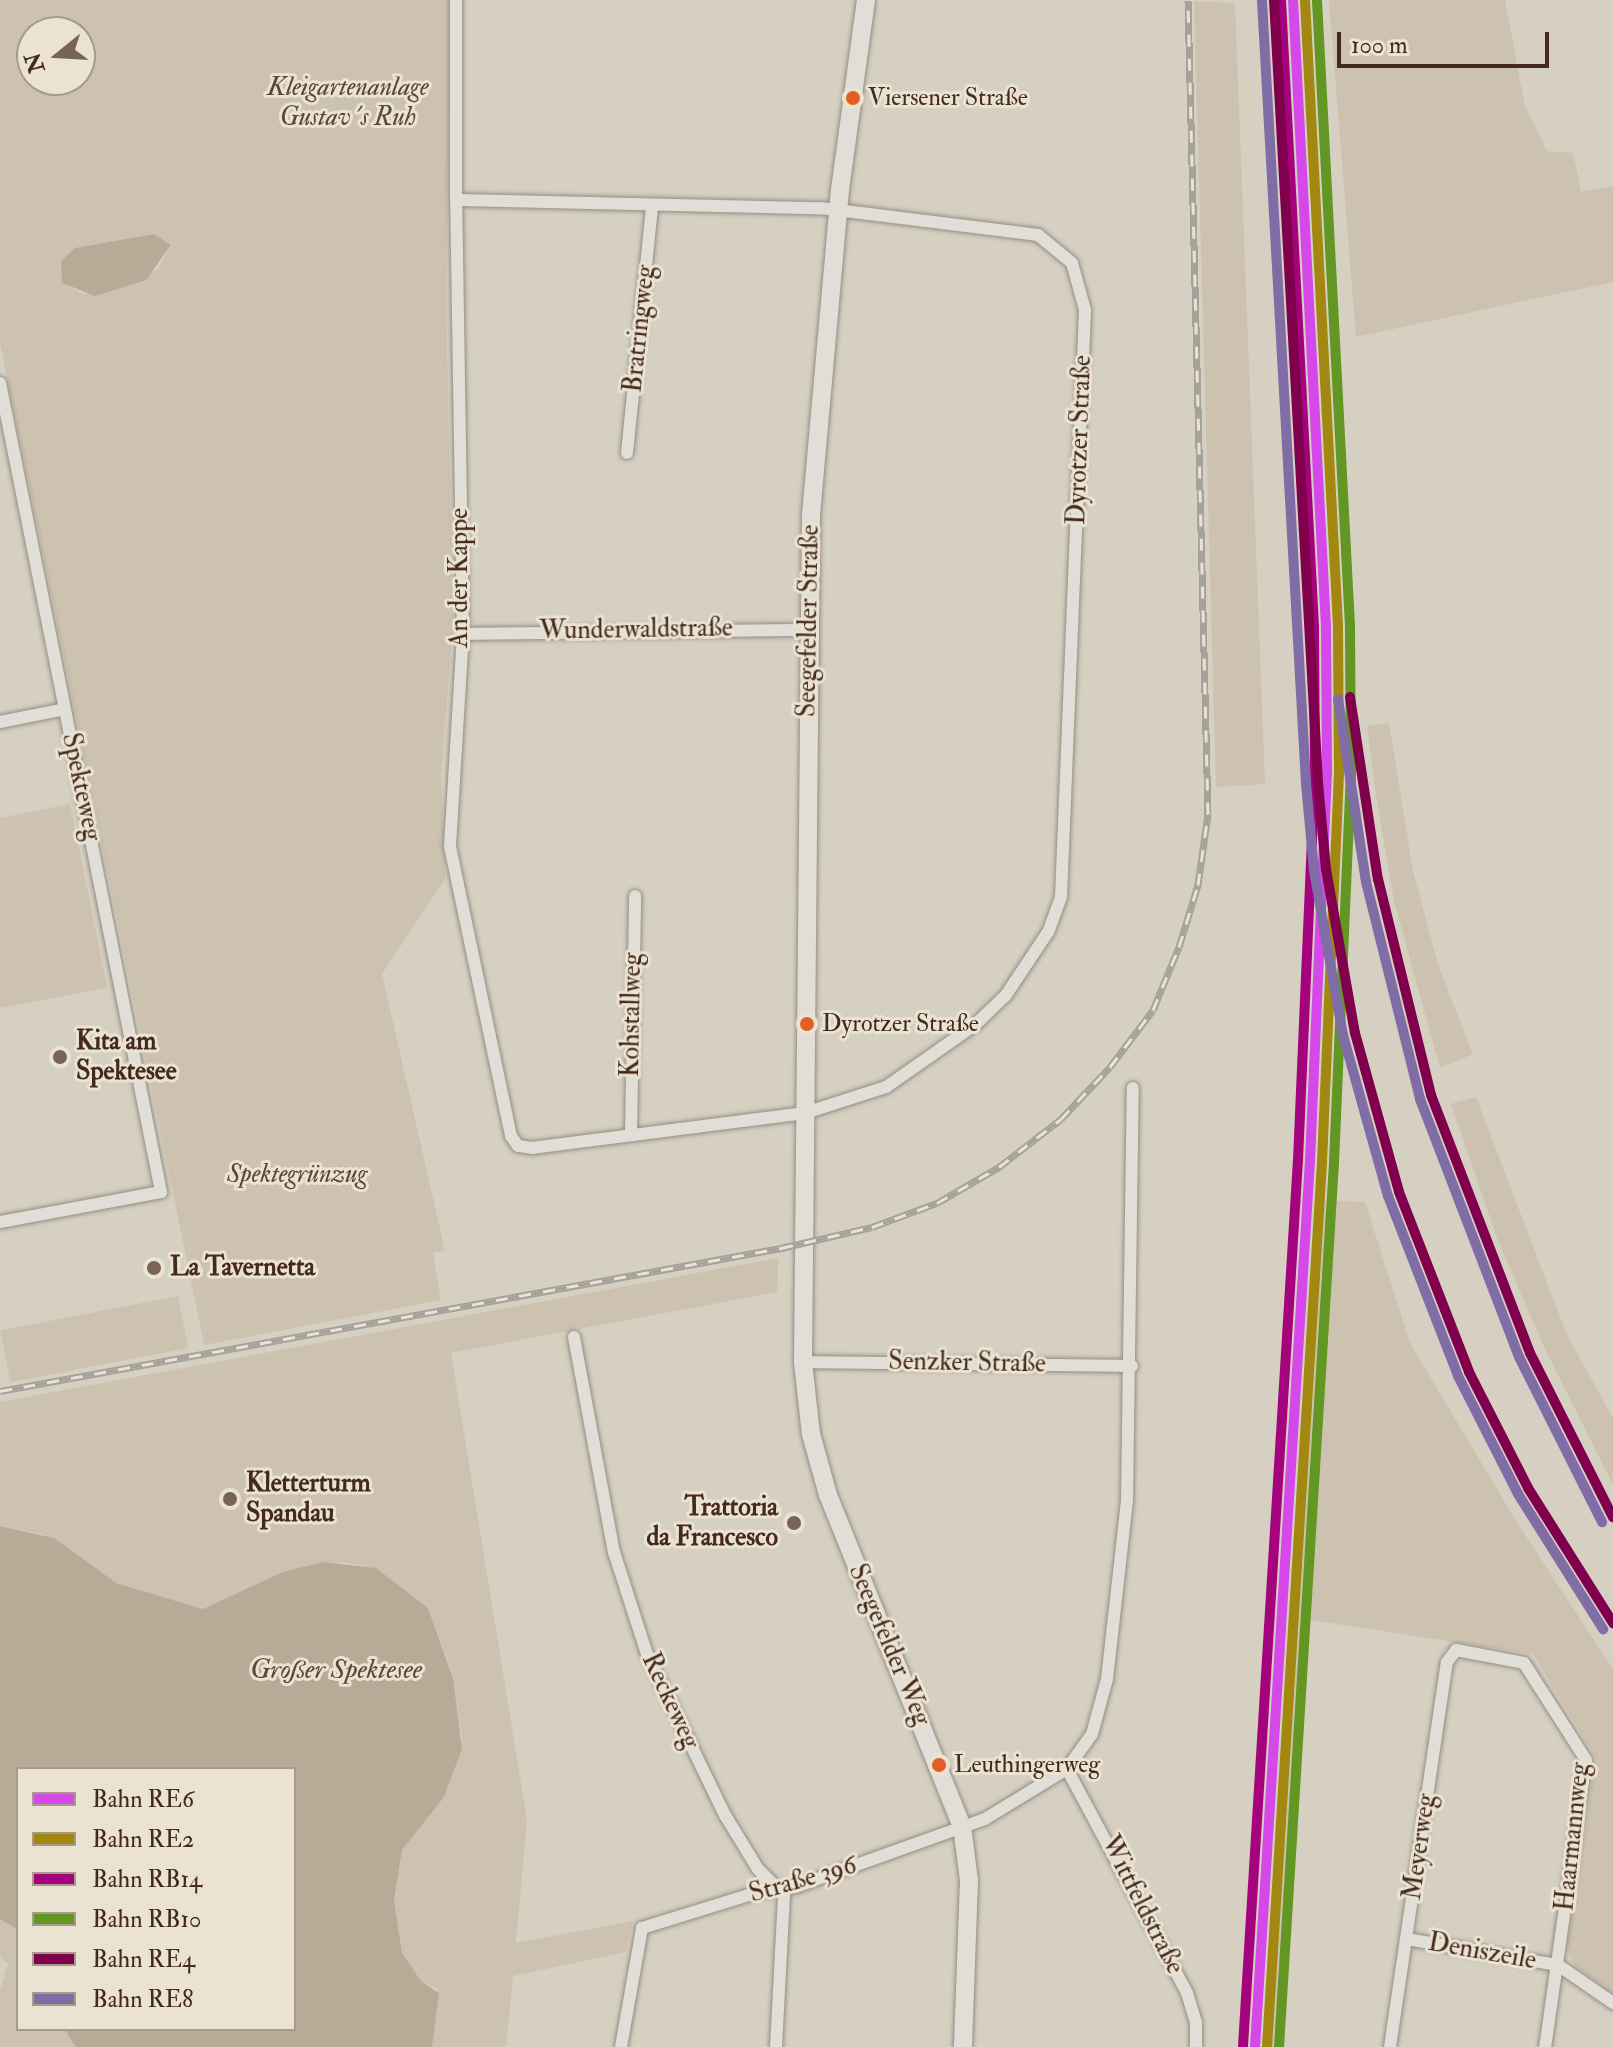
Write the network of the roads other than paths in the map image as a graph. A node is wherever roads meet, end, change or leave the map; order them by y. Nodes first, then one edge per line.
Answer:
1 (456, 0) edge
2 (866, 0) edge
3 (456, 200) junction
4 (652, 205) junction
5 (839, 213) junction
6 (0, 383) edge
7 (627, 453) dead end
8 (809, 630) junction
9 (463, 634) junction
10 (65, 709) junction
11 (0, 722) edge
12 (635, 896) dead end
13 (1133, 1088) dead end
14 (805, 1113) junction
15 (631, 1134) junction
16 (518, 1146) joint
17 (0, 1222) edge
18 (801, 1244) joint
19 (574, 1337) dead end
20 (803, 1362) junction
21 (1132, 1366) junction
22 (1456, 1650) joint
23 (1067, 1769) junction
24 (962, 1826) junction
25 (781, 1890) junction
26 (1407, 1939) junction
27 (1558, 1965) junction
28 (1613, 2003) edge
29 (621, 2047) edge
30 (776, 2047) edge
31 (963, 2047) edge
32 (1196, 2047) edge
33 (1390, 2047) edge
34 (1545, 2047) edge

1 - 3 street, An der Kappe
2 - 5 street, Seegefelder Straße
3 - 4 street
3 - 9 street, An der Kappe
4 - 5 street
4 - 7 street, Bratringweg
5 - 8 street, Seegefelder Straße
5 - 14 street, Dyrotzer Straße
6 - 10 street, Spekteweg
8 - 9 street, Wunderwaldstraße
8 - 14 street, Seegefelder Straße
9 - 16 street, An der Kappe
10 - 11 street
10 - 17 street, Spekteweg
12 - 15 street, Kohstallweg
13 - 21 street
14 - 15 street, Dyrotzer Straße
14 - 18 street, Seegefelder Straße
15 - 16 street, Dyrotzer Straße
18 - 20 street, Seegefelder Weg
19 - 25 street, Reckeweg
20 - 21 street, Senzker Straße
20 - 24 street, Seegefelder Weg
21 - 23 street
22 - 26 street, Meyerweg
22 - 27 street, Haarmannweg
23 - 24 street
23 - 32 street, Wittfeldstraße
24 - 25 street, Straße 396
24 - 31 street, Seegefelder Weg
25 - 29 street, Straße 396
25 - 30 street
26 - 27 street, Deniszeile
26 - 33 street, Meyerweg
27 - 28 street
27 - 34 street, Haarmannweg

